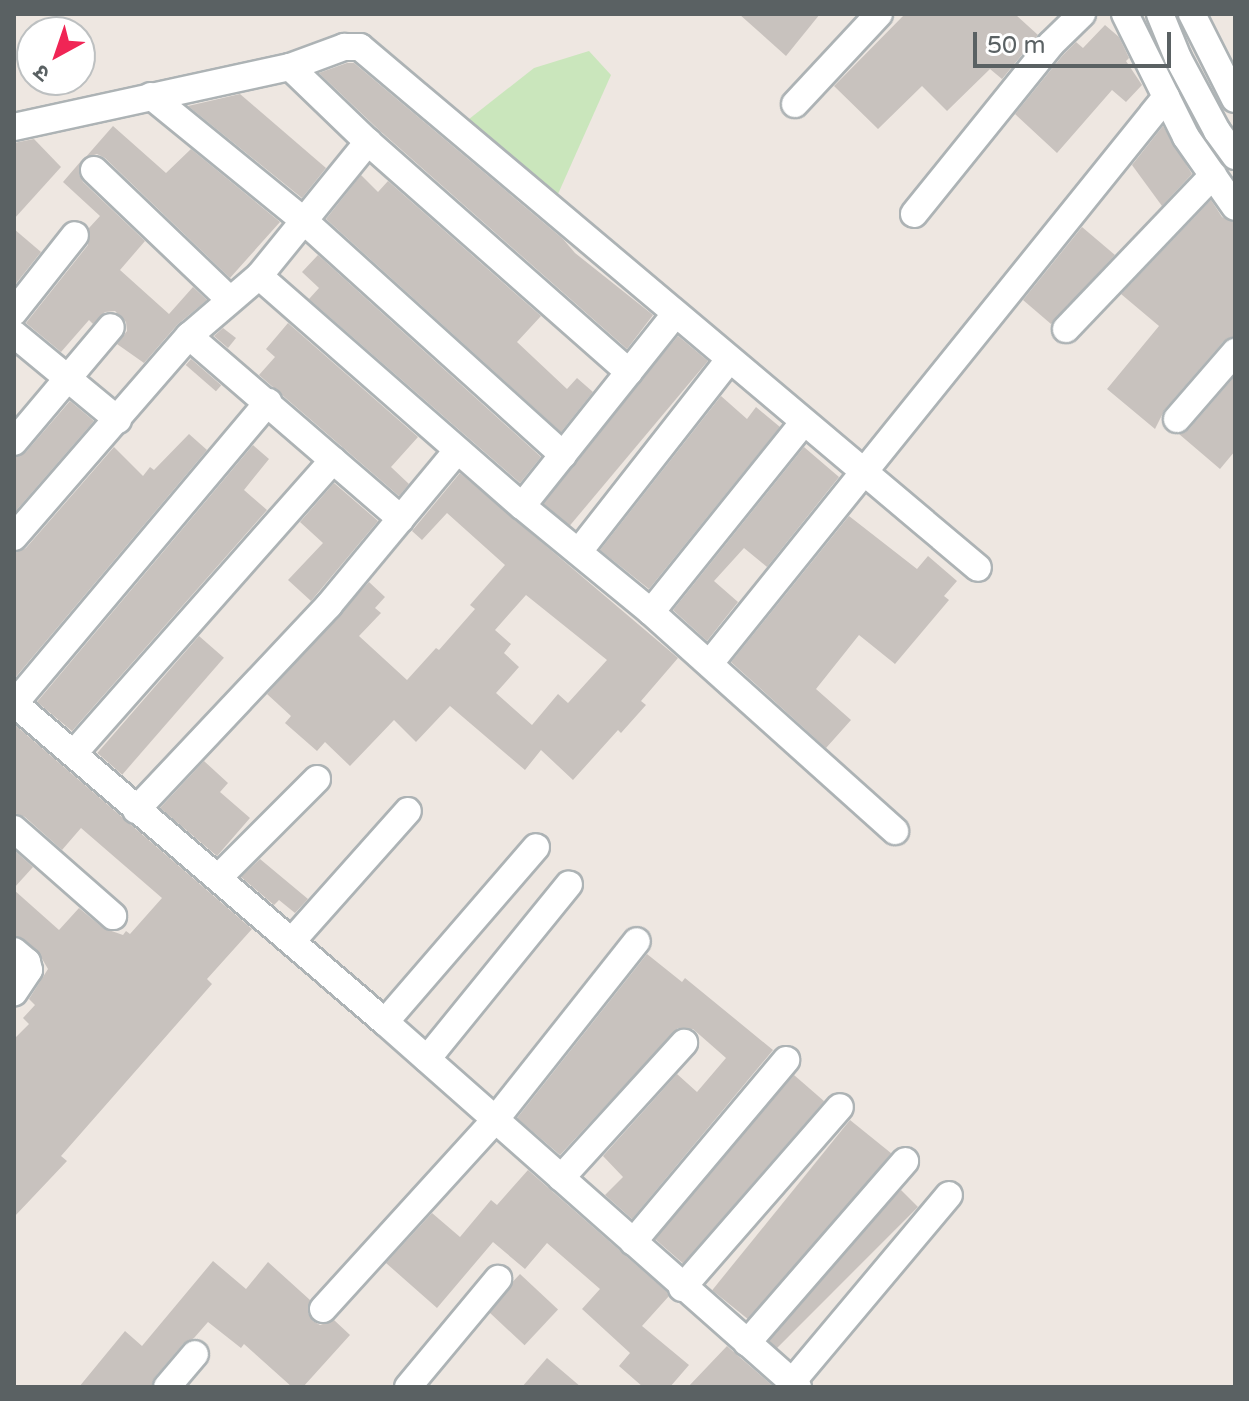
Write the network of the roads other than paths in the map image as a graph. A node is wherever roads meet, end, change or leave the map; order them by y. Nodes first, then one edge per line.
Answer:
1 (879, 14) edge
2 (1082, 14) edge
3 (1125, 14) edge
4 (1160, 14) edge
5 (1192, 14) edge
6 (290, 67) junction
7 (151, 96) junction
8 (1166, 97) junction
9 (1235, 99) edge
10 (795, 104) dead end
11 (14, 127) edge
12 (368, 142) junction
13 (1235, 156) edge
14 (94, 170) dead end
15 (1213, 175) junction
16 (1235, 207) edge
17 (914, 214) dead end
18 (302, 219) junction
19 (75, 235) dead end
20 (259, 276) junction
21 (230, 300) junction
22 (14, 312) edge
23 (675, 314) junction
24 (111, 327) dead end
25 (1066, 329) dead end
26 (14, 334) edge
27 (189, 336) junction
28 (1235, 352) edge
29 (729, 360) junction
30 (629, 372) junction
31 (68, 376) junction
32 (268, 402) junction
33 (1177, 419) dead end
34 (118, 420) junction
35 (803, 423) junction
36 (14, 442) edge
37 (457, 451) junction
38 (563, 455) junction
39 (333, 460) junction
40 (864, 474) junction
41 (522, 506) junction
42 (401, 519) junction
43 (14, 537) edge
44 (580, 550) junction
45 (978, 568) dead end
46 (651, 612) junction
47 (710, 663) junction
48 (14, 704) edge
49 (74, 753) junction
50 (317, 779) dead end
51 (136, 810) junction
52 (408, 811) dead end
53 (14, 829) edge
54 (895, 831) dead end
55 (536, 847) dead end
56 (218, 878) junction
57 (569, 884) dead end
58 (113, 916) dead end
59 (292, 941) junction
60 (637, 941) dead end
61 (14, 951) edge
62 (14, 992) edge
63 (385, 1022) junction
64 (684, 1043) dead end
65 (427, 1059) junction
66 (786, 1060) dead end
67 (840, 1107) dead end
68 (495, 1120) junction
69 (905, 1161) dead end
70 (561, 1178) junction
71 (949, 1195) dead end
72 (633, 1242) junction
73 (498, 1279) dead end
74 (682, 1288) junction
75 (323, 1309) dead end
76 (747, 1343) junction
77 (195, 1354) dead end
78 (795, 1384) edge
79 (167, 1387) edge
80 (408, 1387) edge

1 - 10 street
2 - 17 street
3 - 8 street
4 - 13 street
5 - 9 street
6 - 7 street
6 - 12 street
6 - 23 street
7 - 11 street
7 - 18 street
8 - 15 street
8 - 40 street
12 - 18 street
12 - 30 street
14 - 21 street
15 - 16 street
15 - 25 street
18 - 20 street
18 - 38 street
19 - 22 street
20 - 21 street
20 - 37 street
21 - 27 street
23 - 29 street
23 - 30 street
24 - 31 street
26 - 31 street
27 - 32 street
27 - 34 street
28 - 33 street
29 - 35 street
29 - 44 street
30 - 38 street
31 - 34 street
31 - 36 street
32 - 39 street
32 - 48 street
34 - 43 street
35 - 40 street
35 - 46 street
37 - 41 street
37 - 42 street
38 - 41 street
39 - 42 street
39 - 49 street
40 - 45 street
40 - 47 street
41 - 44 street
42 - 51 street
44 - 46 street
46 - 47 street
47 - 54 street
48 - 49 street
49 - 51 street
50 - 56 street
51 - 56 street
52 - 59 street
53 - 58 street
55 - 63 street
56 - 59 street
57 - 65 street
59 - 63 street
60 - 68 street
61 - 62 street
63 - 65 street
64 - 70 street
65 - 68 street
66 - 72 street
67 - 74 street
68 - 70 street
68 - 75 street
69 - 76 street
70 - 72 street
71 - 78 street
72 - 74 street
73 - 80 street
74 - 76 street
76 - 78 street
77 - 79 street

